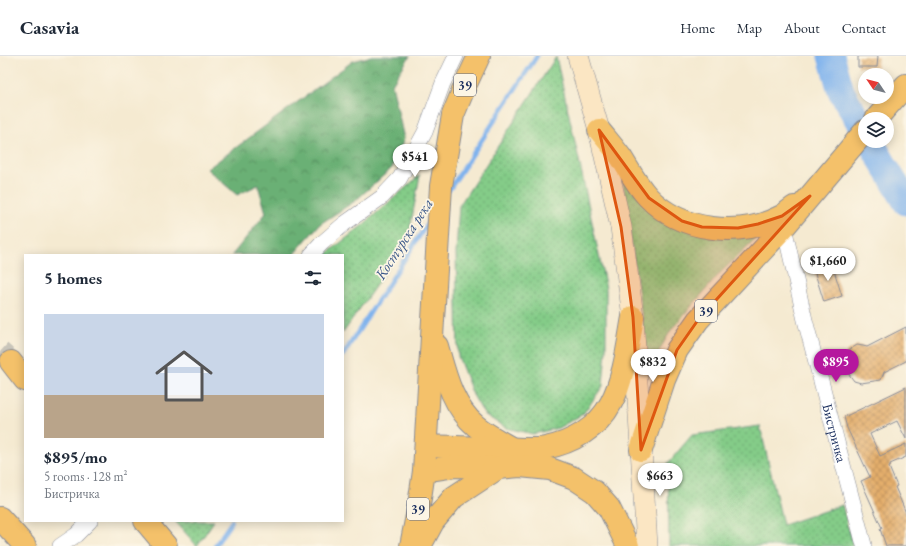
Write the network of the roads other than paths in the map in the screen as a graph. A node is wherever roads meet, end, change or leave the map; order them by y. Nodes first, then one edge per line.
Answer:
1 (456, 56) edge
2 (479, 56) edge
3 (578, 56) edge
4 (906, 85) edge
5 (882, 112) edge
6 (600, 130) junction
7 (858, 140) edge
8 (810, 196) junction
9 (784, 227) junction
10 (312, 254) edge
11 (633, 318) junction
12 (432, 328) junction
13 (11, 362) tunnel mouth
14 (24, 379) edge
15 (426, 446) junction
16 (512, 449) junction
17 (641, 450) junction
18 (498, 468) junction
19 (424, 471) junction
20 (89, 522) edge
21 (146, 522) edge
22 (864, 545) dead end
23 (60, 546) edge
24 (166, 546) edge
25 (411, 546) edge
26 (420, 546) edge
27 (628, 546) edge
28 (647, 546) edge

1 - 10 street
2 - 12 main road, 39
3 - 6 main road
4 - 5 main road
6 - 8 main road, 39
6 - 11 main road
7 - 8 main road, 39
8 - 9 main road, 39
9 - 17 main road, 39
9 - 22 street, Бистричка
11 - 16 main road
11 - 17 main road
12 - 15 main road, 39
12 - 16 main road
13 - 14 main road
15 - 16 main road
15 - 19 main road, 39
17 - 28 main road
18 - 19 main road
18 - 26 main road
18 - 27 main road
19 - 25 main road, 39
20 - 23 street
21 - 24 main road

